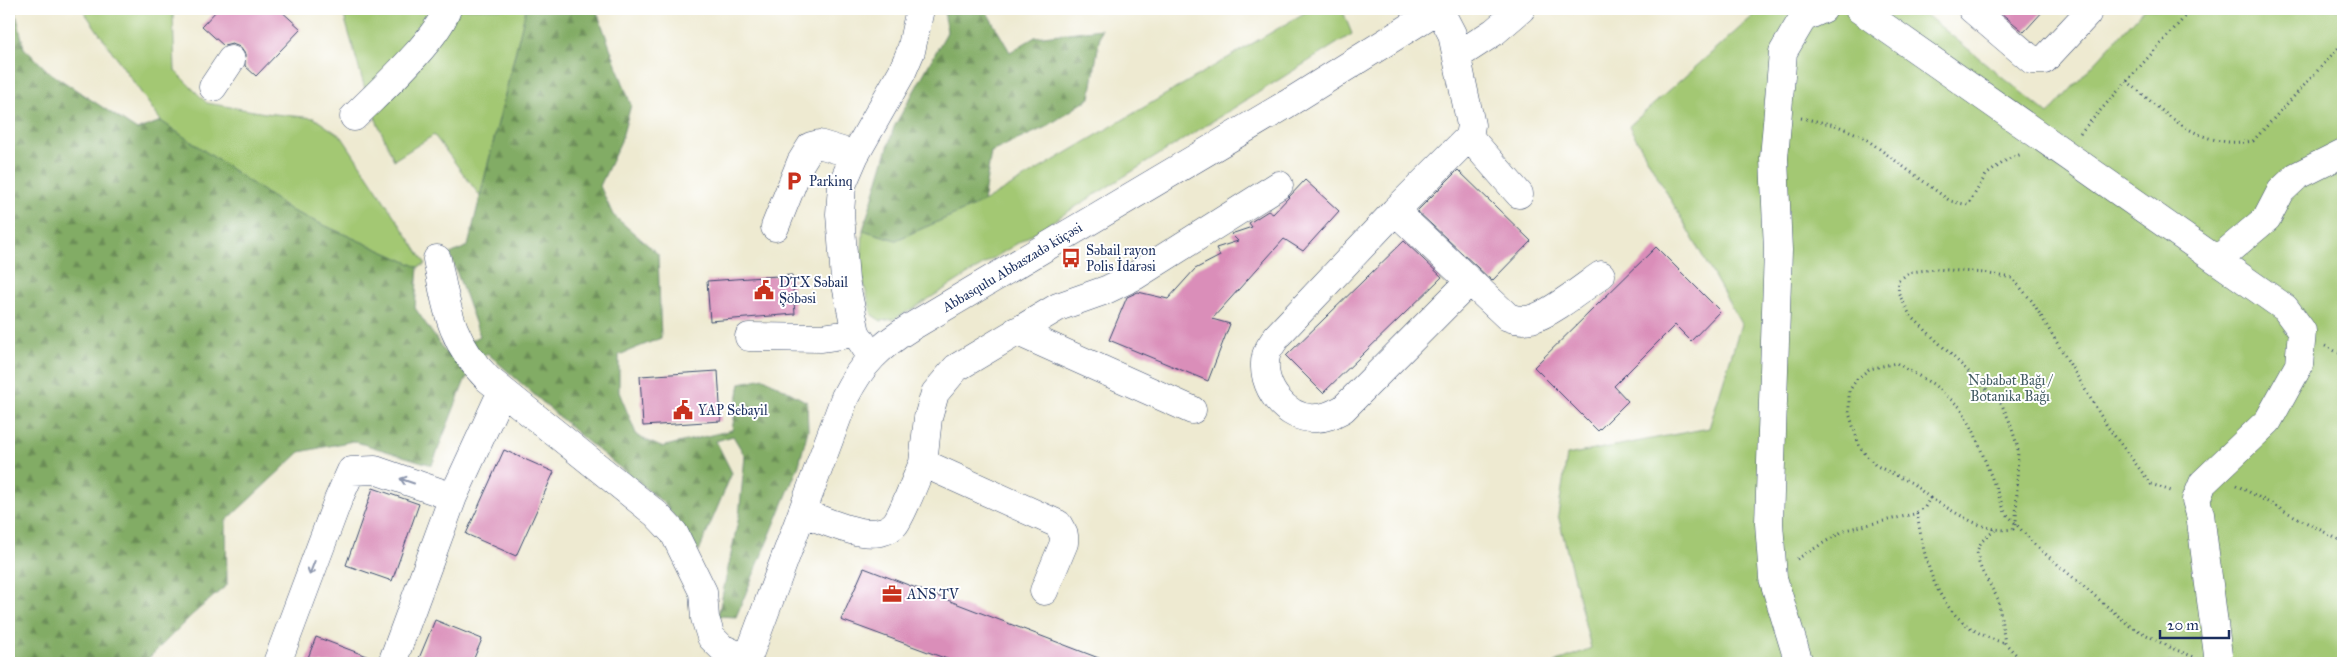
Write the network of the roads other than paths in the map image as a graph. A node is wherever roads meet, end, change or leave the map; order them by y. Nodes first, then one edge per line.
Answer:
1 (447, 9) edge
2 (920, 9) edge
3 (1439, 9) edge
4 (1521, 9) edge
5 (1823, 9) edge
6 (1859, 9) edge
7 (1972, 9) edge
8 (2086, 9) edge
9 (1457, 56) junction
10 (231, 60) dead end
11 (213, 87) dead end
12 (354, 117) dead end
13 (1469, 137) junction
14 (2343, 153) edge
15 (855, 155) junction
16 (1279, 185) dead end
17 (1520, 194) dead end
18 (1395, 211) junction
19 (775, 227) dead end
20 (437, 259) dead end
21 (2217, 260) junction
22 (1601, 276) dead end
23 (1469, 282) junction
24 (1016, 331) junction
25 (856, 333) junction
26 (749, 337) dead end
27 (871, 356) junction
28 (502, 391) junction
29 (1192, 410) dead end
30 (923, 464) junction
31 (453, 497) junction
32 (803, 513) junction
33 (1044, 591) dead end
34 (747, 661) edge
35 (2212, 662) edge
36 (277, 663) edge
37 (392, 663) edge
38 (1799, 663) edge

1 - 12 street
2 - 15 street
3 - 9 street
3 - 27 street, Abbasqulu Abbaszadə küçəsi
4 - 9 street
5 - 38 street
6 - 21 street
7 - 8 street
9 - 13 street
10 - 11 street
13 - 17 street
13 - 18 street
14 - 21 street
15 - 19 street
15 - 25 street
16 - 24 street
18 - 23 street
18 - 23 street
20 - 28 street
21 - 35 street
22 - 23 street
24 - 29 street
24 - 30 street
25 - 26 street
25 - 27 street
27 - 32 street, Abbasqulu Abbaszadə küçəsi
28 - 31 street
28 - 34 street
30 - 32 street
30 - 33 street
31 -> 36 street
31 - 37 street
32 - 34 street, Abbasqulu Abbaszadə küçəsi

